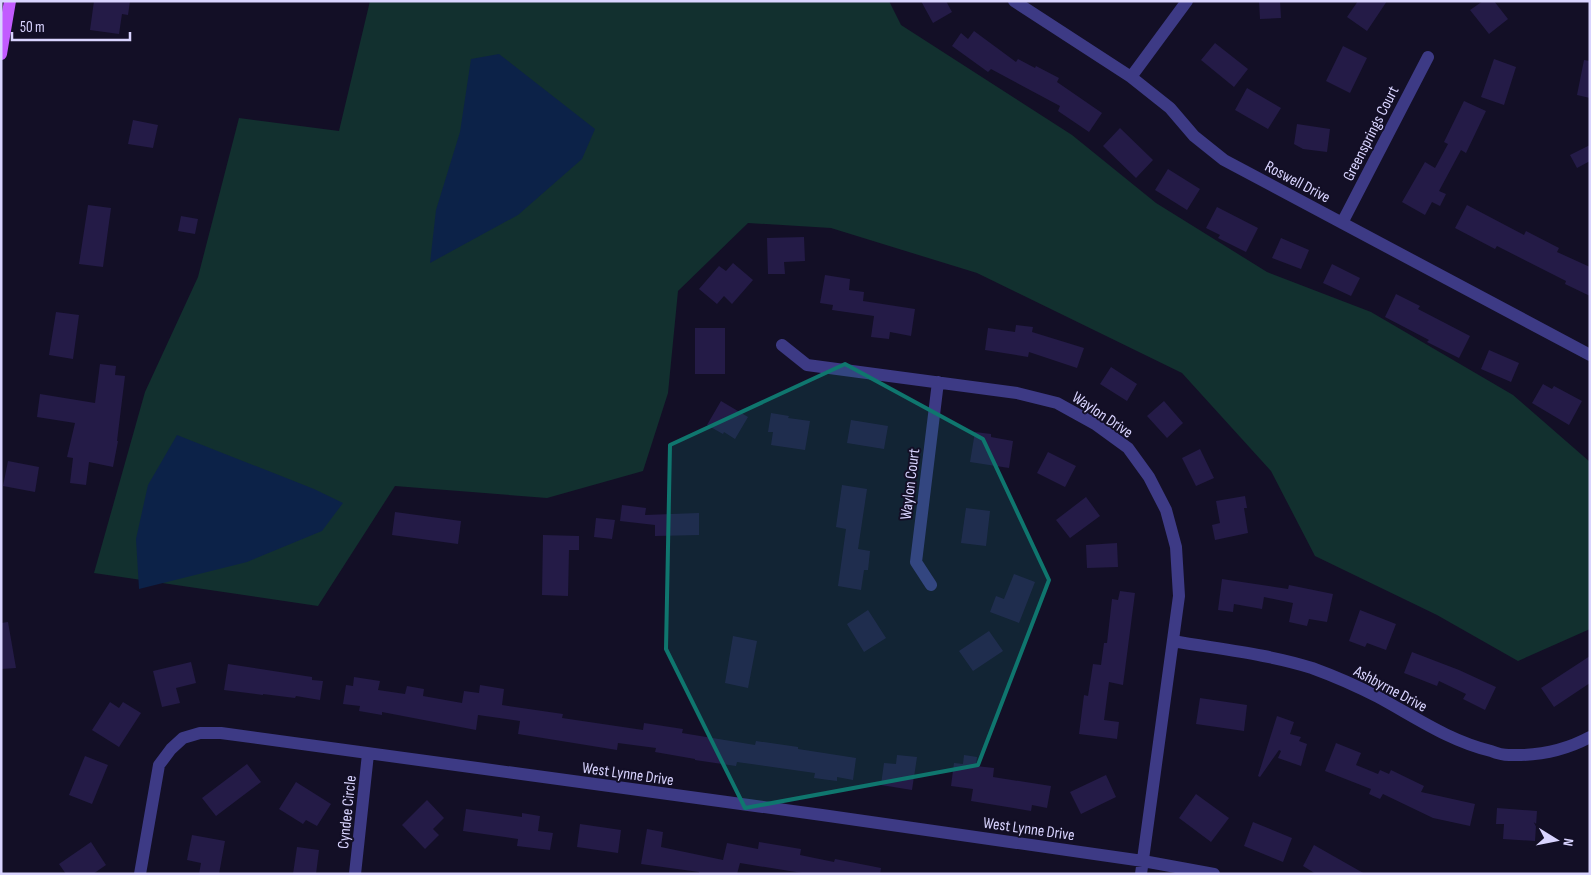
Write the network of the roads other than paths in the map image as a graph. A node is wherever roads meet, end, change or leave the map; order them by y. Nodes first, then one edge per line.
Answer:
1 (10, 1) edge
2 (1014, 1) edge
3 (1186, 1) edge
4 (1, 54) edge
5 (1428, 57) dead end
6 (1131, 77) junction
7 (1342, 224) junction
8 (782, 345) dead end
9 (1590, 355) edge
10 (938, 382) junction
11 (931, 585) dead end
12 (1173, 641) junction
13 (1590, 737) edge
14 (368, 754) junction
15 (1142, 867) edge
16 (140, 874) edge
17 (355, 874) edge
18 (1214, 874) edge

1 - 4 main road
2 - 6 street, Roswell Drive
3 - 6 street
5 - 7 street, Greensprings Court
6 - 7 street, Roswell Drive
7 - 9 street, Roswell Drive
8 - 10 street, Waylon Drive
10 - 11 street, Waylon Court
10 - 12 street, Waylon Drive
12 - 13 street, Ashbyrne Drive
12 - 15 street, Waylon Drive
14 - 15 street, West Lynne Drive
14 - 16 street, West Lynne Drive
14 - 17 street, Cyndee Circle
15 - 18 street, West Lynne Drive

